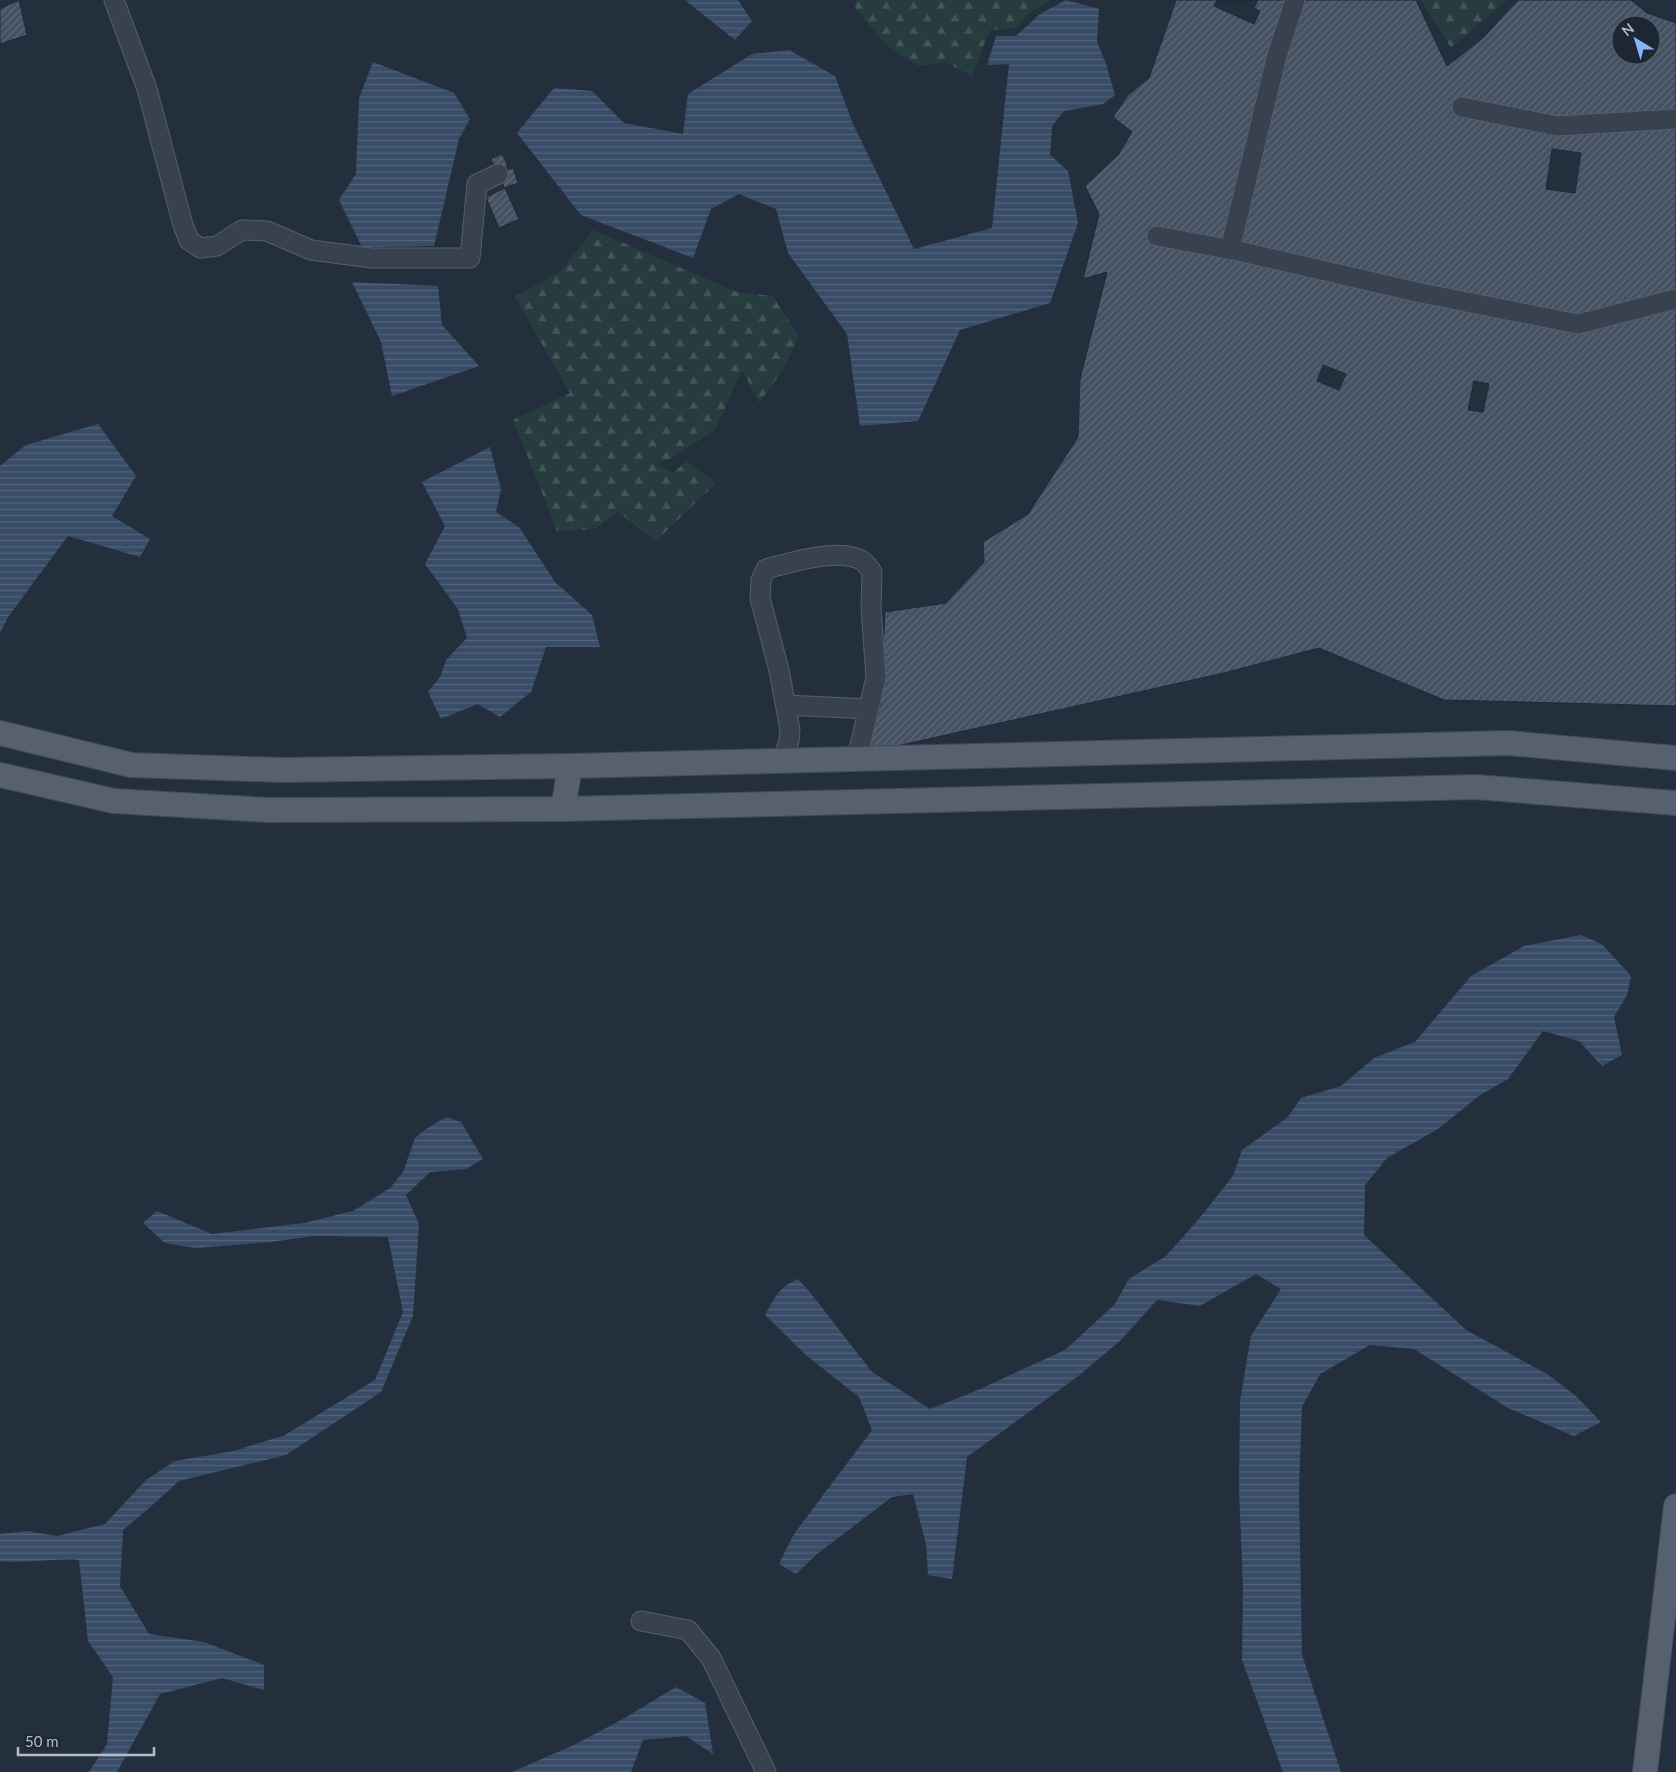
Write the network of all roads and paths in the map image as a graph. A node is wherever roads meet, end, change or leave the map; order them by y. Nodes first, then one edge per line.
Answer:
1 (114, 0) edge
2 (1295, 0) edge
3 (1462, 106) dead end
4 (1676, 119) edge
5 (498, 174) dead end
6 (1157, 236) dead end
7 (1230, 249) junction
8 (1676, 299) edge
9 (786, 705) junction
10 (868, 709) junction
11 (0, 733) edge
12 (857, 758) junction
13 (1676, 758) edge
14 (783, 760) junction
15 (570, 766) junction
16 (0, 775) edge
17 (1676, 803) edge
18 (563, 809) junction
19 (1676, 1506) edge
20 (641, 1620) dead end
21 (766, 1772) edge
22 (1645, 1772) edge
23 (1649, 1772) edge

1 - 5 street
2 - 7 street
3 - 4 street
6 - 7 street
7 - 8 street
9 - 10 street
9 - 10 street
9 - 14 street
10 - 12 street
11 - 15 main road
12 - 13 main road
12 - 14 main road
14 - 15 main road
15 - 18 main road
16 - 18 main road
17 - 18 main road
19 - 22 main road
20 - 21 street
22 - 23 street

